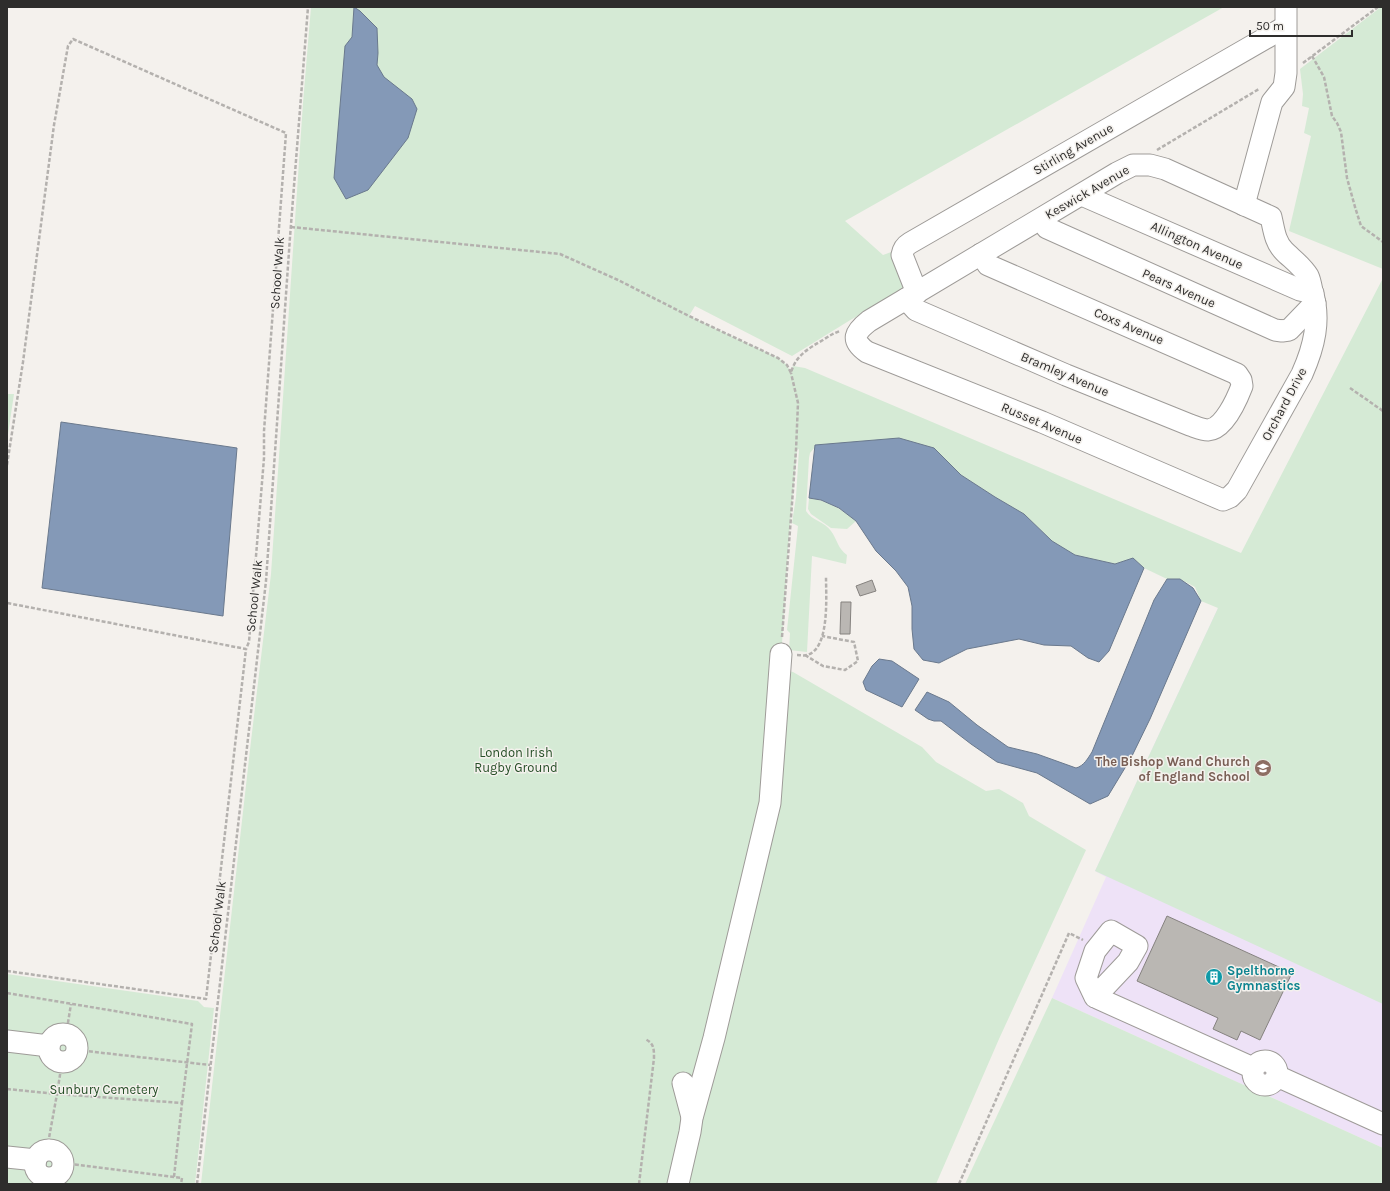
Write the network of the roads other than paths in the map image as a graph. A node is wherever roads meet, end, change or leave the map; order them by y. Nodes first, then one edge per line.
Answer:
1 (1286, 7) edge
2 (1285, 28) junction
3 (1082, 195) junction
4 (1244, 205) junction
5 (1041, 219) junction
6 (981, 254) junction
7 (912, 296) junction
8 (1314, 298) junction
9 (849, 336) joint
10 (1226, 417) joint
11 (1230, 497) joint
12 (781, 654) road end
13 (1095, 997) junction
14 (7, 1041) edge
15 (63, 1048) road end
16 (683, 1083) dead end
17 (692, 1118) junction
18 (1383, 1124) edge
19 (7, 1157) edge
20 (63, 1163) road end
21 (41, 1167) edge
22 (678, 1184) edge

1 - 2 lane
2 - 4 lane
2 - 7 lane, Stirling Avenue
3 - 4 lane, Keswick Avenue
3 - 5 lane, Keswick Avenue
3 - 8 lane, Allington Avenue
4 - 8 lane, Keswick Avenue
5 - 6 lane, Keswick Avenue
5 - 8 lane, Pears Avenue
6 - 7 lane, Keswick Avenue
6 - 10 lane, Coxs Avenue
7 - 9 lane, Keswick Avenue
7 - 10 lane, Bramley Avenue
8 - 11 lane, Orchard Drive
9 - 11 lane, Russet Avenue
12 - 17 lane
13 - 13 lane
13 - 18 lane
14 - 15 lane
16 - 17 lane
17 - 22 lane
19 - 21 lane
20 - 21 lane

